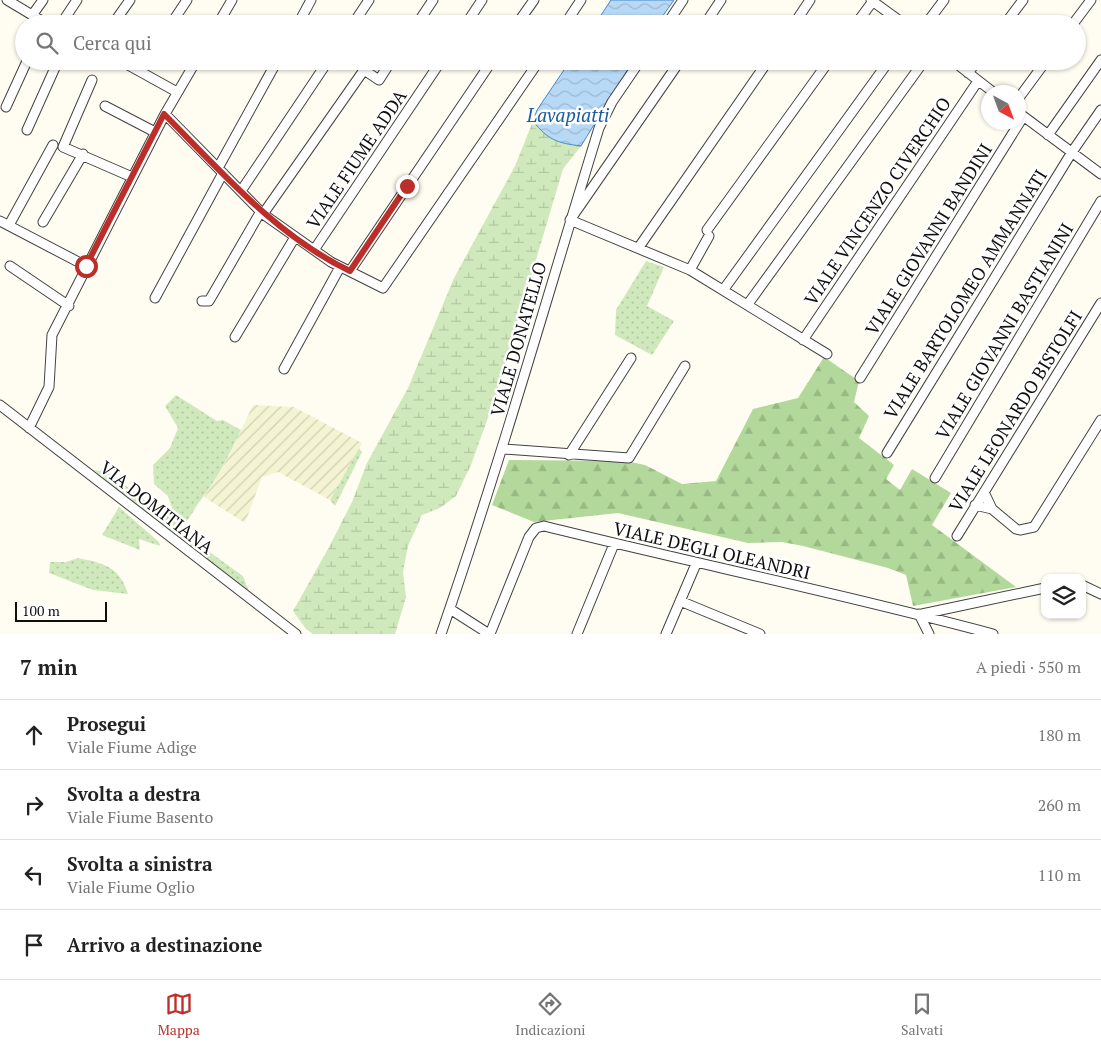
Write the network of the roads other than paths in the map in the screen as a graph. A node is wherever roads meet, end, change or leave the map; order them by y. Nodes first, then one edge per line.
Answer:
1 (7, 0) edge
2 (43, 0) edge
3 (77, 0) edge
4 (130, 0) edge
5 (187, 0) edge
6 (232, 0) edge
7 (311, 0) edge
8 (369, 0) edge
9 (433, 0) edge
10 (482, 0) edge
11 (534, 0) edge
12 (581, 0) edge
13 (683, 0) edge
14 (721, 0) edge
15 (810, 0) edge
16 (944, 0) edge
17 (1023, 0) edge
18 (1091, 0) edge
19 (872, 1) edge
20 (33, 14) joint
21 (67, 15) edge
22 (119, 15) edge
23 (177, 15) edge
24 (223, 15) edge
25 (303, 15) edge
26 (359, 15) edge
27 (423, 15) edge
28 (472, 15) edge
29 (523, 15) edge
30 (571, 15) edge
31 (673, 15) edge
32 (711, 15) edge
33 (800, 15) edge
34 (862, 15) edge
35 (891, 15) edge
36 (933, 15) edge
37 (1012, 15) edge
38 (1080, 15) edge
39 (1101, 60) edge
40 (23, 70) edge
41 (54, 70) edge
42 (138, 70) edge
43 (191, 70) edge
44 (272, 70) edge
45 (322, 70) edge
46 (364, 70) edge
47 (364, 70) edge
48 (386, 70) edge
49 (435, 70) edge
50 (486, 70) edge
51 (533, 70) edge
52 (634, 70) edge
53 (674, 70) edge
54 (762, 70) edge
55 (823, 70) edge
56 (882, 70) edge
57 (917, 70) edge
58 (964, 70) edge
59 (970, 70) edge
60 (1039, 70) edge
61 (968, 73) junction
62 (92, 80) dead end
63 (978, 81) junction
64 (983, 85) edge
65 (1026, 88) edge
66 (178, 92) junction
67 (105, 106) dead end
68 (6, 107) dead end
69 (1101, 110) edge
70 (164, 114) junction
71 (1026, 119) edge
72 (27, 130) dead end
73 (1012, 130) edge
74 (155, 132) junction
75 (1048, 135) junction
76 (53, 145) dead end
77 (1072, 152) junction
78 (83, 154) junction
79 (220, 171) junction
80 (1101, 174) edge
81 (132, 176) junction
82 (241, 191) junction
83 (1101, 201) edge
84 (262, 213) junction
85 (570, 220) junction
86 (0, 221) edge
87 (42, 222) dead end
88 (9, 226) junction
89 (295, 237) junction
90 (639, 248) junction
91 (314, 250) junction
92 (10, 266) dead end
93 (86, 266) junction
94 (340, 267) junction
95 (690, 270) junction
96 (350, 271) junction
97 (724, 289) junction
98 (154, 298) dead end
99 (202, 301) dead end
100 (1101, 303) edge
101 (748, 304) junction
102 (69, 306) junction
103 (235, 337) dead end
104 (804, 340) junction
105 (827, 354) dead end
106 (631, 358) dead end
107 (685, 366) dead end
108 (284, 369) dead end
109 (860, 378) dead end
110 (0, 405) edge
111 (0, 411) edge
112 (18, 419) junction
113 (1101, 420) edge
114 (29, 428) junction
115 (503, 449) junction
116 (887, 453) dead end
117 (570, 455) junction
118 (935, 478) dead end
119 (984, 492) junction
120 (975, 505) junction
121 (992, 509) junction
122 (956, 536) dead end
123 (614, 544) junction
124 (696, 564) junction
125 (1086, 587) edge
126 (1041, 589) edge
127 (1101, 594) edge
128 (680, 601) junction
129 (450, 609) junction
130 (919, 614) junction
131 (296, 634) edge
132 (441, 634) edge
133 (489, 634) edge
134 (576, 634) edge
135 (666, 634) edge
136 (760, 634) edge
137 (929, 634) edge
138 (992, 634) edge

1 - 20 street
2 - 20 street
3 - 21 street
4 - 22 street
5 - 23 street
6 - 24 street
7 - 25 street
8 - 26 street
9 - 27 street
10 - 28 street
11 - 29 street
12 - 30 street
13 - 31 street
14 - 32 street
15 - 33 street
16 - 36 street
17 - 37 street
18 - 38 street
19 - 34 street
19 - 35 street
39 - 75 street
40 - 68 street
41 - 72 street
42 - 66 street
43 - 66 street
44 - 79 street
45 - 82 street
46 - 84 street
47 - 48 street
49 - 91 street, VIALE FIUME ADDA
50 - 96 street
51 - 96 street
52 - 85 street, VIALE DONATELLO
53 - 85 street
54 - 90 street
55 - 95 street
56 - 97 street
57 - 101 street
58 - 61 street
59 - 61 street
60 - 65 street
61 - 63 street
62 - 78 street
63 - 64 street
63 - 104 street, VIALE VINCENZO CIVERCHIO
66 - 70 street
67 - 74 street
69 - 77 street, VIALE BARTOLOMEO AMMANNATI
70 - 74 street
70 - 79 street
71 - 75 street
73 - 109 street, VIALE GIOVANNI BANDINI
74 - 81 street
75 - 77 street
76 - 88 street
77 - 80 street
77 - 116 street, VIALE BARTOLOMEO AMMANNATI
78 - 81 street
78 - 87 street
79 - 82 street
79 - 98 street
81 - 93 street
82 - 84 street
83 - 118 street, VIALE GIOVANNI BASTIANINI
84 - 89 street
84 - 99 street
85 - 90 street
85 - 115 street, VIALE DONATELLO
86 - 88 street
88 - 93 street
89 - 91 street
89 - 103 street
90 - 95 street
91 - 94 street
92 - 102 street
93 - 102 street
94 - 96 street
94 - 108 street
95 - 97 street
97 - 101 street
100 - 119 street, VIALE LEONARDO BISTOLFI
101 - 104 street
102 - 114 street
104 - 105 street
106 - 117 street
107 - 117 street
110 - 112 street, VIA DOMITIANA
111 - 112 street
112 - 114 street, VIA DOMITIANA
113 - 121 street
114 - 131 street, VIA DOMITIANA
115 - 117 street
115 - 129 street, VIALE DONATELLO
119 - 120 street, VIALE LEONARDO BISTOLFI
119 - 121 street
120 - 121 street
120 - 122 street, VIALE LEONARDO BISTOLFI
123 - 124 street, VIALE DEGLI OLEANDRI
123 - 133 street, VIALE DEGLI OLEANDRI
123 - 134 street
124 - 128 street
124 - 130 street, VIALE DEGLI OLEANDRI
125 - 127 street
126 - 130 street
128 - 135 street
128 - 136 street
129 - 132 street, VIALE DONATELLO
129 - 133 street
130 - 137 street
130 - 138 street, VIALE DEGLI OLEANDRI

